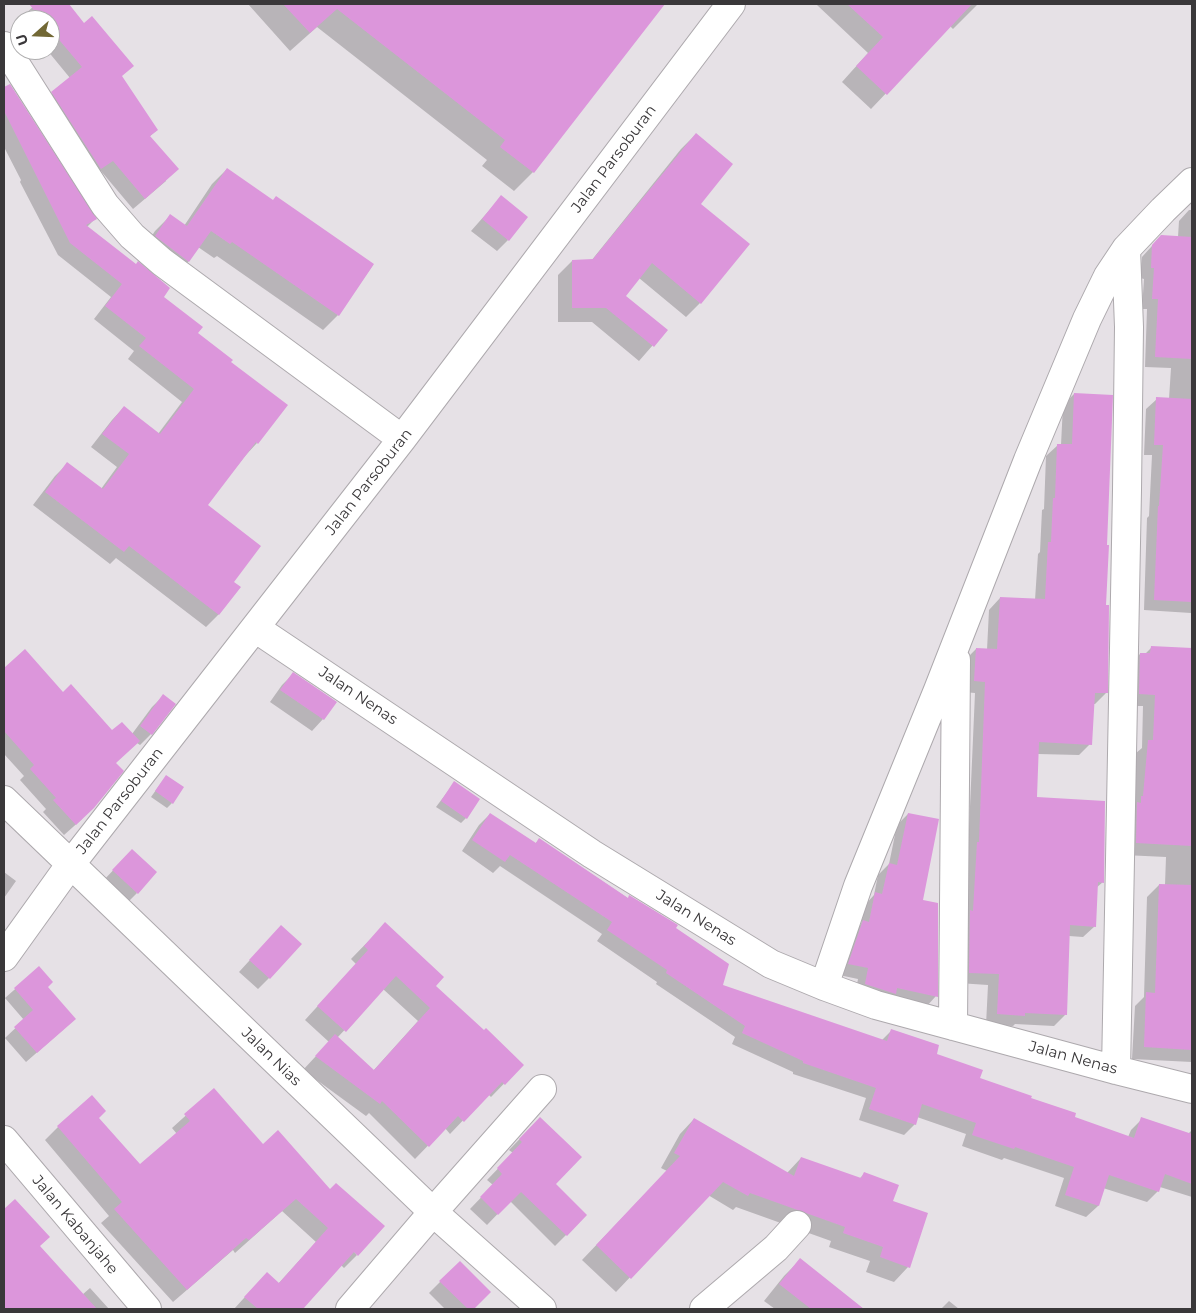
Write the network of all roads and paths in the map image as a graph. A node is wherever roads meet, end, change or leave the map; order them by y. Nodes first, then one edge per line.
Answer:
1 (731, 4) edge
2 (4, 46) edge
3 (1192, 182) edge
4 (1126, 249) junction
5 (402, 439) junction
6 (255, 628) junction
7 (956, 644) junction
8 (4, 800) edge
9 (70, 865) junction
10 (4, 957) edge
11 (824, 986) junction
12 (953, 1026) junction
13 (1116, 1070) junction
14 (542, 1089) dead end
15 (1192, 1089) edge
16 (4, 1140) edge
17 (433, 1212) junction
18 (797, 1225) dead end
19 (147, 1309) edge
20 (350, 1309) edge
21 (542, 1309) edge
22 (704, 1309) edge

1 - 5 street, Jalan Parsoburan
2 - 5 street
3 - 4 street
4 - 7 street
4 - 13 street
5 - 6 street, Jalan Parsoburan
6 - 9 street, Jalan Parsoburan
6 - 11 street, Jalan Nenas
7 - 11 street
7 - 12 street
8 - 9 street, Jalan Nias
9 - 10 street, Jalan Parsoburan
9 - 17 street, Jalan Nias
11 - 12 street, Jalan Nenas
12 - 13 street, Jalan Nenas
13 - 15 street, Jalan Nenas
14 - 17 street
16 - 19 street, Jalan Kabanjahe
17 - 20 street
17 - 21 street, Jalan Nias
18 - 22 street

